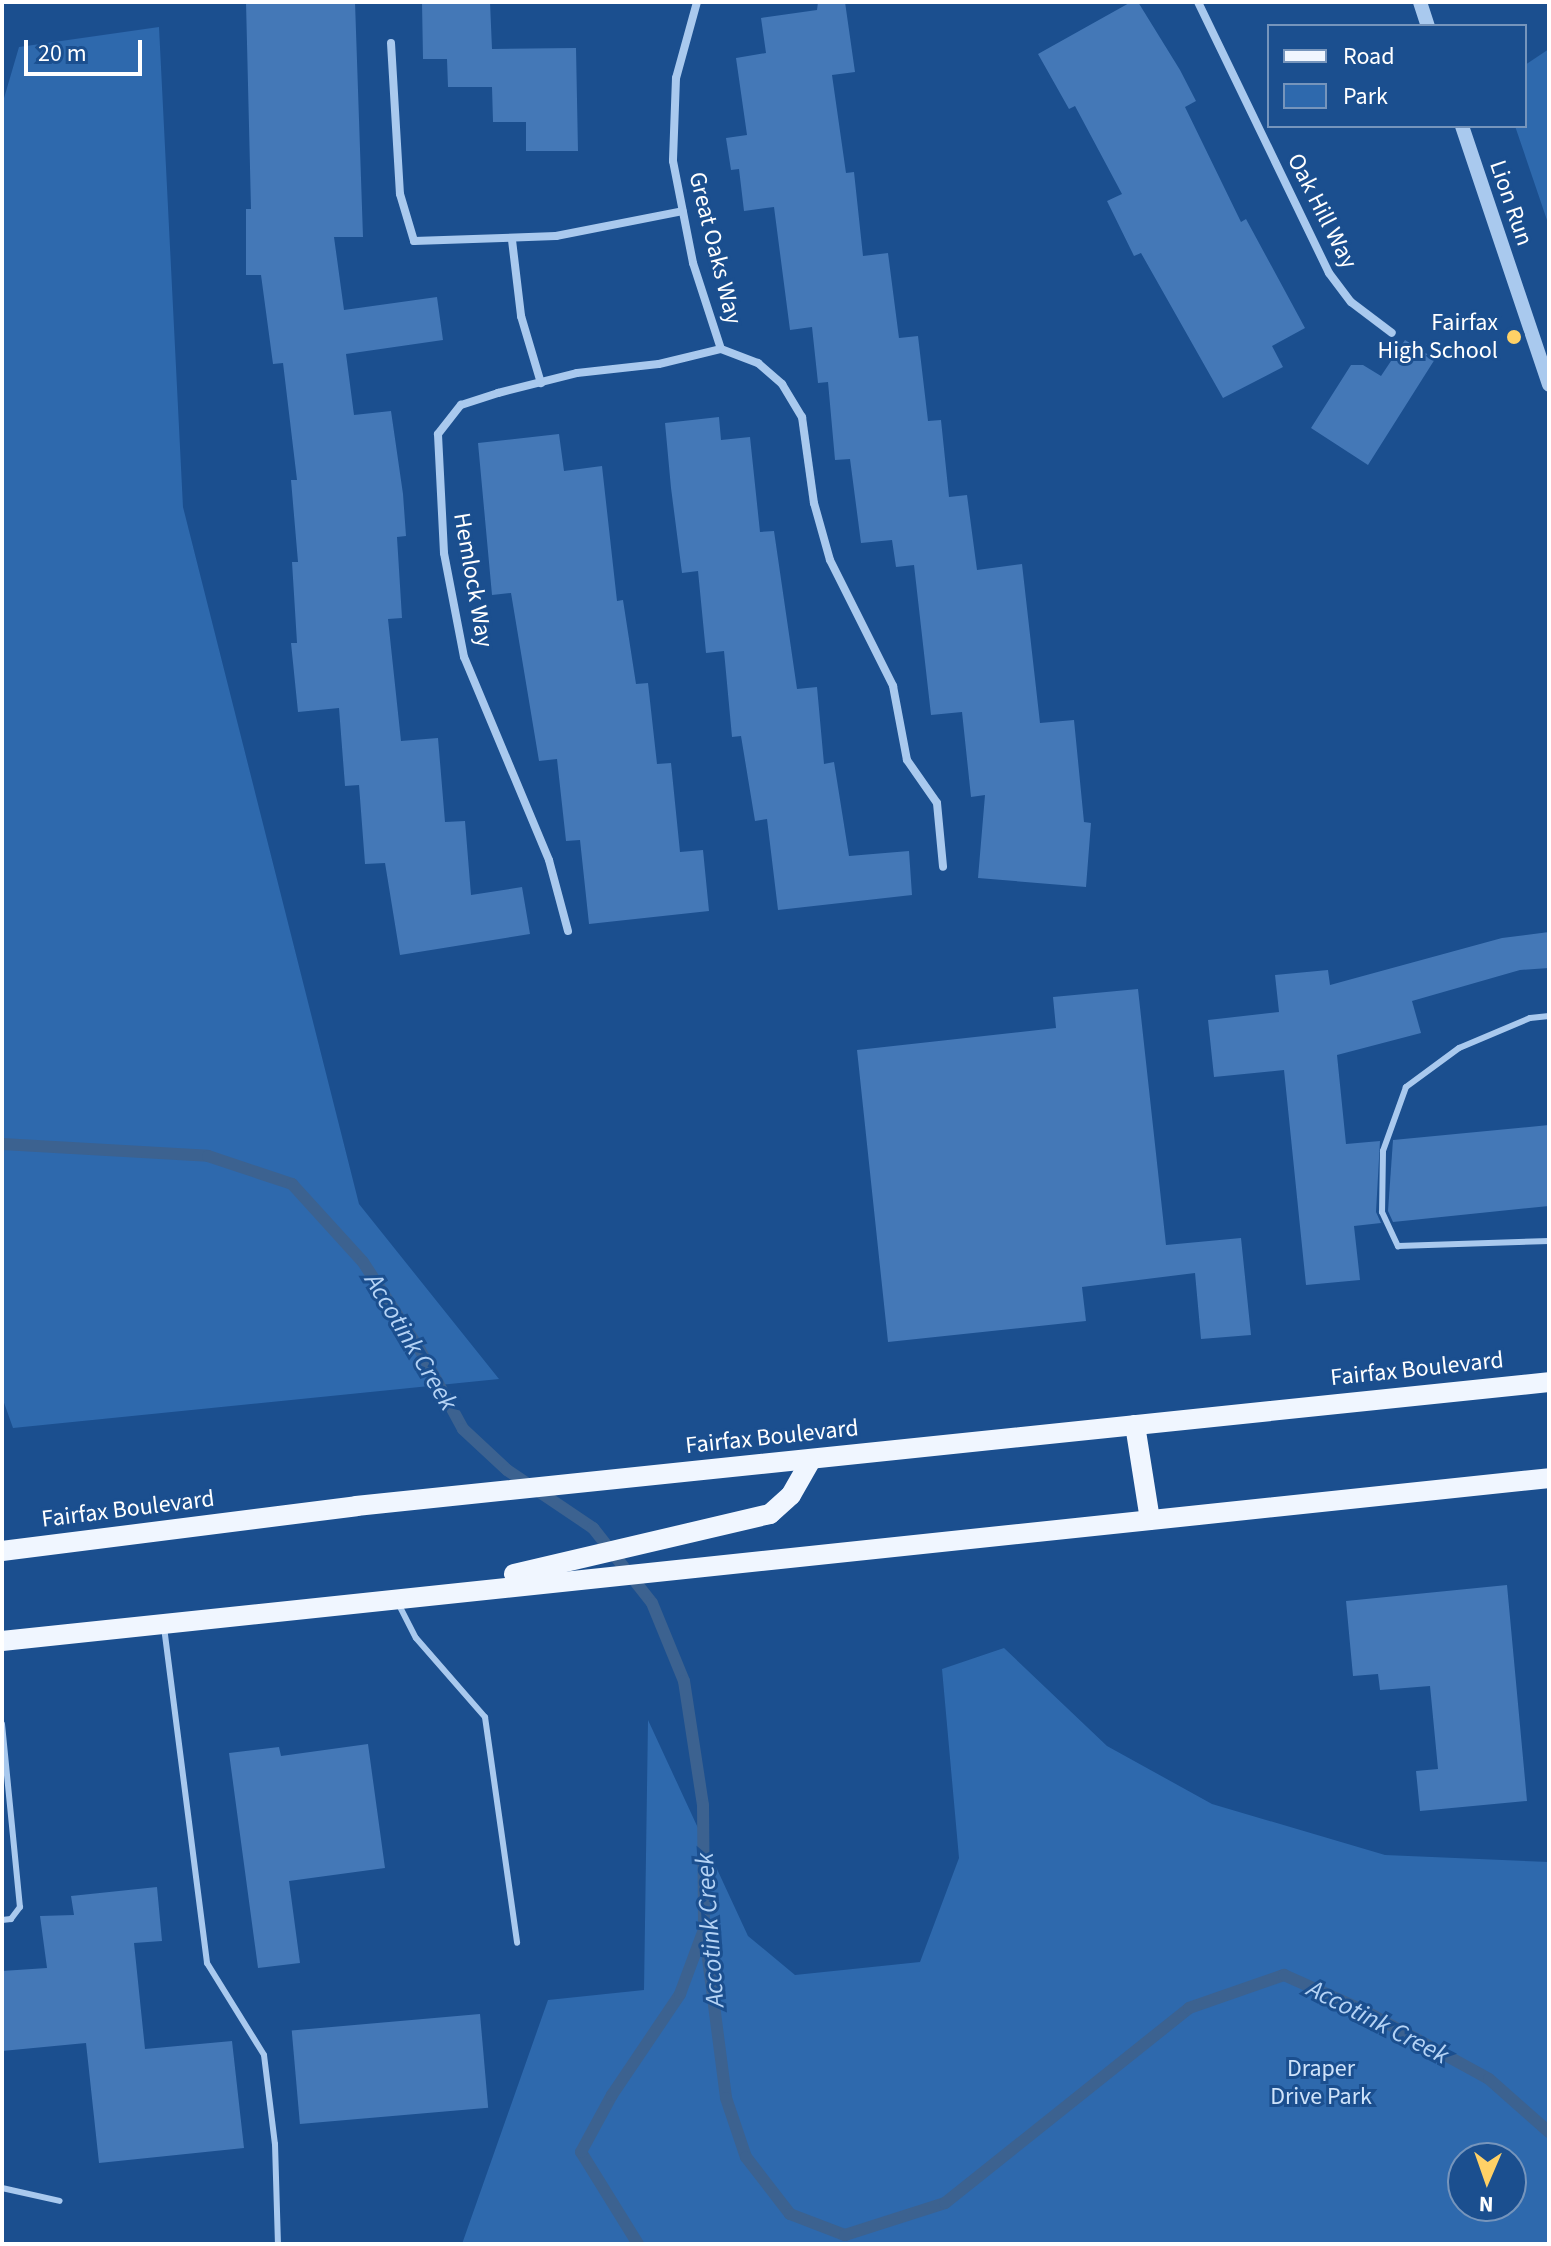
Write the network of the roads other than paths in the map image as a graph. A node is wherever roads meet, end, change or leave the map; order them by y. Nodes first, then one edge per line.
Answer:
1 (697, 2) edge
2 (1198, 2) edge
3 (1420, 2) edge
4 (1427, 24) edge
5 (391, 43) dead end
6 (1463, 128) edge
7 (683, 211) junction
8 (512, 240) junction
9 (1392, 333) dead end
10 (721, 349) junction
11 (541, 383) junction
12 (1549, 385) edge
13 (943, 867) dead end
14 (568, 931) dead end
15 (1549, 1016) edge
16 (1549, 1241) edge
17 (1549, 1382) edge
18 (1135, 1425) junction
19 (811, 1460) junction
20 (1549, 1478) edge
21 (1150, 1520) junction
22 (2, 1551) edge
23 (440, 1592) junction
24 (395, 1597) junction
25 (163, 1623) junction
26 (2, 1641) edge
27 (2, 1724) edge
28 (2, 1920) edge
29 (517, 1943) dead end
30 (2, 2188) edge
31 (60, 2201) dead end
32 (278, 2244) edge

1 - 7 street, Great Oaks Way
2 - 9 street, Oak Hill Way
3 - 4 street
5 - 8 street
6 - 12 street, Lion Run
7 - 8 street
7 - 10 street, Great Oaks Way
8 - 11 street
10 - 11 street, Hemlock Way
10 - 13 street, Great Oaks Way
11 - 14 street, Hemlock Way
15 - 16 lane
17 - 18 main road, Fairfax Boulevard
18 - 19 main road, Fairfax Boulevard
18 - 21 main road
19 - 22 main road, Fairfax Boulevard
19 - 23 main road
20 - 21 main road
21 - 23 main road
23 - 24 main road
24 - 25 main road
24 - 29 lane
25 - 26 main road
25 - 32 lane
27 - 28 lane
30 - 31 lane

